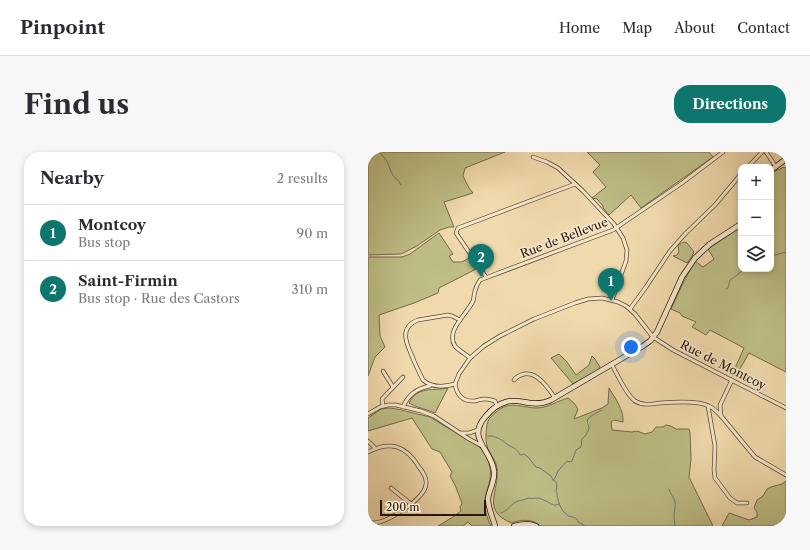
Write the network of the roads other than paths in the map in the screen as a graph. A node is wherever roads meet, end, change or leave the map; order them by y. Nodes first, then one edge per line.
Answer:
1 (723, 152) edge
2 (762, 152) edge
3 (766, 152) edge
4 (532, 157) dead end
5 (785, 161) edge
6 (751, 164) edge
7 (776, 166) joint
8 (738, 178) edge
9 (575, 184) junction
10 (738, 226) edge
11 (617, 228) junction
12 (486, 277) junction
13 (612, 300) junction
14 (630, 309) junction
15 (460, 320) junction
16 (654, 337) junction
17 (470, 358) junction
18 (612, 365) junction
19 (383, 371) dead end
20 (403, 377) dead end
21 (514, 380) dead end
22 (732, 380) junction
23 (455, 384) junction
24 (432, 386) junction
25 (393, 387) junction
26 (555, 398) junction
27 (383, 406) junction
28 (497, 406) junction
29 (708, 406) junction
30 (403, 407) junction
31 (786, 408) edge
32 (368, 414) edge
33 (721, 416) junction
34 (461, 433) junction
35 (469, 433) junction
36 (478, 433) junction
37 (469, 439) junction
38 (368, 441) edge
39 (482, 446) junction
40 (376, 448) junction
41 (368, 452) edge
42 (786, 475) edge
43 (391, 488) dead end
44 (747, 503) dead end
45 (411, 504) junction
46 (368, 522) edge
47 (495, 526) edge
48 (514, 526) edge
49 (536, 526) edge

1 - 11 street, Rue de Bellevue
2 - 6 street
3 - 7 street
4 - 9 street
5 - 7 main road
8 - 14 street
9 - 11 street
9 - 12 street
10 - 16 main road
11 - 12 street, Rue de Bellevue
11 - 13 street
12 - 15 street
13 - 14 street
13 - 17 street
14 - 16 street, Rue de Montcoy
15 - 17 street
15 - 24 street
16 - 18 main road
16 - 22 street, Rue de Montcoy
17 - 23 street
18 - 26 main road
18 - 29 street
19 - 25 street
20 - 25 street
21 - 26 street
22 - 31 street, Rue de Montcoy
22 - 33 street
23 - 24 street
23 - 28 street
24 - 30 street
25 - 27 street
26 - 28 main road
27 - 30 street
27 - 32 street
28 - 36 main road
29 - 33 street
29 - 44 street
30 - 34 street
33 - 42 street
34 - 35 street
34 - 37 street
35 - 36 street
35 - 37 street
36 - 37 street
36 - 39 main road
37 - 39 street
38 - 40 street
39 - 47 main road
40 - 41 street
40 - 45 street
43 - 45 street
45 - 46 street
48 - 49 main road

